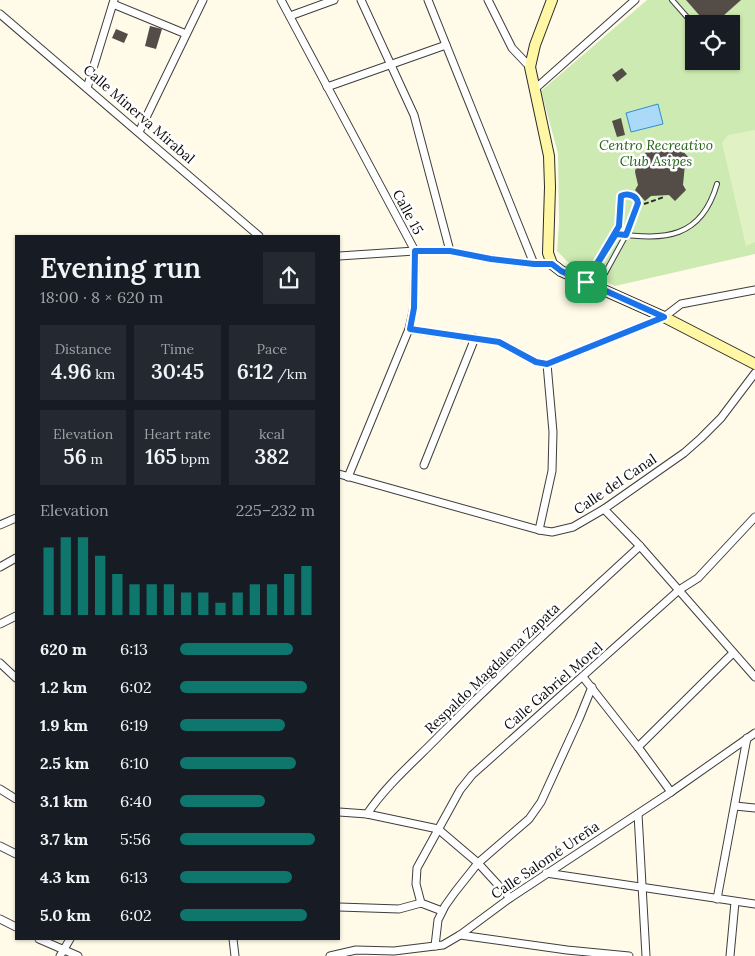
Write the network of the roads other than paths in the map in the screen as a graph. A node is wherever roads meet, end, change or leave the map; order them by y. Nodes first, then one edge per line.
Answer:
1 (203, 0) edge
2 (281, 0) edge
3 (334, 0) edge
4 (361, 0) edge
5 (428, 0) edge
6 (488, 0) edge
7 (552, 0) edge
8 (672, 0) edge
9 (631, 1) edge
10 (113, 2) edge
11 (0, 14) edge
12 (685, 15) edge
13 (290, 16) junction
14 (186, 34) junction
15 (446, 45) junction
16 (391, 65) junction
17 (530, 68) junction
18 (327, 87) junction
19 (87, 88) junction
20 (536, 88) junction
21 (139, 132) junction
22 (717, 184) dead end
23 (616, 234) junction
24 (258, 235) edge
25 (626, 235) junction
26 (415, 251) junction
27 (450, 251) junction
28 (340, 256) edge
29 (534, 264) junction
30 (552, 264) junction
31 (586, 282) junction
32 (598, 286) junction
33 (755, 290) edge
34 (664, 317) junction
35 (410, 329) junction
36 (475, 338) junction
37 (547, 364) junction
38 (755, 364) edge
39 (755, 373) edge
40 (424, 465) dead end
41 (340, 474) edge
42 (348, 477) junction
43 (604, 509) junction
44 (755, 517) edge
45 (15, 518) edge
46 (0, 525) edge
47 (540, 530) junction
48 (640, 546) junction
49 (15, 559) edge
50 (0, 567) edge
51 (679, 590) junction
52 (15, 616) edge
53 (0, 624) edge
54 (733, 653) junction
55 (0, 663) edge
56 (8, 671) junction
57 (0, 676) edge
58 (583, 676) junction
59 (15, 677) edge
60 (755, 677) edge
61 (592, 687) junction
62 (755, 733) edge
63 (747, 738) junction
64 (638, 747) junction
65 (0, 790) edge
66 (671, 792) junction
67 (15, 798) edge
68 (736, 806) junction
69 (755, 808) edge
70 (340, 812) edge
71 (367, 814) junction
72 (638, 814) junction
73 (438, 828) junction
74 (0, 846) edge
75 (15, 854) edge
76 (478, 863) junction
77 (546, 873) junction
78 (643, 888) junction
79 (510, 898) junction
80 (717, 899) junction
81 (735, 902) junction
82 (420, 903) junction
83 (755, 904) edge
84 (340, 907) edge
85 (442, 911) junction
86 (0, 919) edge
87 (15, 927) edge
88 (460, 936) junction
89 (41, 940) edge
90 (69, 940) edge
91 (233, 940) edge
92 (435, 946) junction
93 (61, 953) edge
94 (567, 953) edge
95 (393, 954) edge
96 (78, 956) edge
97 (235, 956) edge
98 (330, 956) edge
99 (629, 956) edge
100 (646, 956) edge
101 (730, 956) edge

1 - 14 street
2 - 13 street, Calle 15
3 - 13 street
4 - 16 street
5 - 15 street
6 - 17 street
7 - 17 street
8 - 12 lane
9 - 20 street
10 - 14 street
10 - 19 street
11 - 19 street, Calle Minerva Mirabal
13 - 18 street, Calle 15
14 - 21 street
15 - 16 street
15 - 29 street
16 - 18 street
16 - 27 street
17 - 20 street
18 - 26 street, Calle 15
19 - 21 street, Calle Minerva Mirabal
20 - 30 street
21 - 24 street, Calle Minerva Mirabal
22 - 25 lane
23 - 25 lane
23 - 25 lane
23 - 31 lane
25 - 32 lane
26 - 27 street
26 - 28 street
26 - 35 street, Calle 15
27 - 29 street
29 - 30 street
30 - 31 street
31 - 32 street
32 - 34 street
33 - 34 street
34 - 37 street
34 - 38 street
35 - 36 street
35 - 42 street, Calle 15
36 - 37 street
36 - 40 street
37 - 47 street
39 - 43 street, Calle del Canal
41 - 42 street, Calle del Canal
42 - 47 street, Calle del Canal
43 - 47 street, Calle del Canal
43 - 48 street
44 - 51 street, Calle Gabriel Morel
45 - 46 street
48 - 51 street
48 - 71 street, Respaldo Magdalena Zapata
49 - 50 street
51 - 54 street
51 - 58 street, Calle Gabriel Morel
52 - 53 street
54 - 60 street
54 - 64 street
55 - 56 street
56 - 57 street
56 - 59 street
58 - 61 street
58 - 73 street, Calle Gabriel Morel
61 - 64 street
61 - 76 street
62 - 63 street, Calle Salomé Ureña
63 - 66 street, Calle Salomé Ureña
63 - 68 street
64 - 66 street
65 - 67 street
66 - 72 street, Calle Salomé Ureña
68 - 69 street
68 - 80 street
70 - 71 street
71 - 73 street
72 - 77 street, Calle Salomé Ureña
72 - 78 street
73 - 76 street
73 - 82 street, Calle Gabriel Morel
74 - 75 street
76 - 79 street
76 - 85 street
77 - 78 street
77 - 79 street, Calle Salomé Ureña
78 - 80 street
78 - 100 street
79 - 88 street, Calle Salomé Ureña
80 - 81 street
81 - 83 street
81 - 101 street
82 - 84 street
82 - 85 street
85 - 92 street
86 - 87 street
88 - 92 street, Calle Salomé Ureña
88 - 94 street
89 - 93 street
90 - 93 street
91 - 97 street
92 - 95 street, Calle Salomé Ureña
93 - 96 street
94 - 99 street
95 - 98 street, Calle Salomé Ureña

